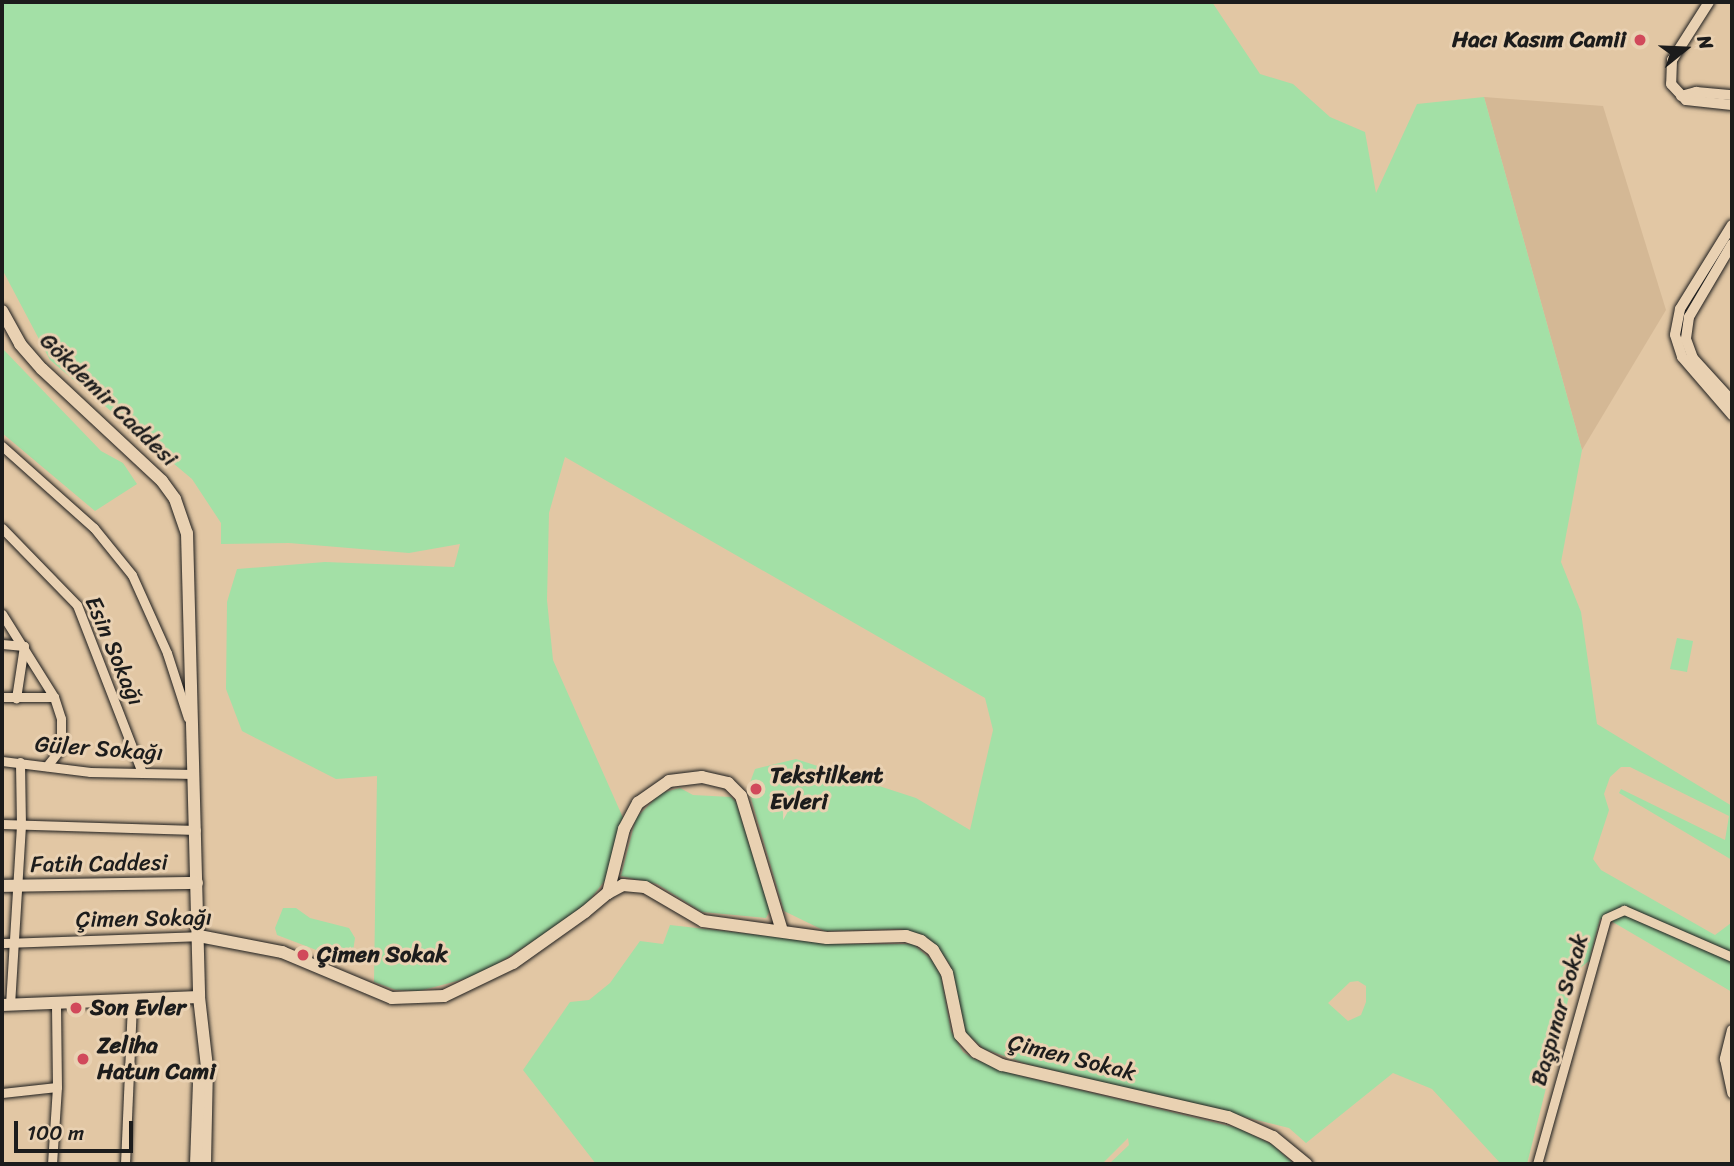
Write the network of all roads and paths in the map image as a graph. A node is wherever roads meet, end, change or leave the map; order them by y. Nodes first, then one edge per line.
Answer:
1 (1709, 2) edge
2 (1732, 95) edge
3 (1681, 96) junction
4 (1732, 105) edge
5 (1732, 225) edge
6 (1732, 244) edge
7 (2, 311) edge
8 (1732, 401) edge
9 (1732, 415) edge
10 (2, 446) edge
11 (2, 528) edge
12 (2, 614) edge
13 (2, 644) edge
14 (24, 646) junction
15 (54, 696) junction
16 (2, 697) edge
17 (16, 698) junction
18 (192, 729) junction
19 (2, 761) edge
20 (20, 762) junction
21 (47, 766) junction
22 (142, 773) junction
23 (194, 774) junction
24 (2, 824) edge
25 (21, 826) junction
26 (196, 830) junction
27 (197, 883) junction
28 (2, 886) edge
29 (18, 887) junction
30 (608, 893) junction
31 (781, 928) junction
32 (199, 936) junction
33 (6, 943) edge
34 (1732, 957) edge
35 (199, 997) junction
36 (132, 1002) junction
37 (56, 1003) junction
38 (6, 1005) edge
39 (1732, 1030) edge
40 (201, 1038) junction
41 (57, 1087) junction
42 (2, 1093) edge
43 (1732, 1093) edge
44 (51, 1164) edge
45 (125, 1164) edge
46 (196, 1164) edge
47 (205, 1164) edge
48 (1306, 1164) edge
49 (1536, 1164) edge

1 - 3 street
2 - 3 street
3 - 4 street
5 - 9 street
6 - 8 street
7 - 18 main road, Gökdemir Caddesi
10 - 18 street, Gökdemir Caddesi
11 - 22 street, Esin Sokağı
12 - 14 street
13 - 14 street
14 - 15 street
14 - 17 street
15 - 17 street
15 - 21 street
16 - 17 street
18 - 23 main road, Gökdemir Caddesi
19 - 20 street, Güler Sokağı
20 - 21 street, Güler Sokağı
20 - 25 street
21 - 22 street, Güler Sokağı
22 - 23 street, Güler Sokağı
23 - 26 main road, Gökdemir Caddesi
24 - 25 street
25 - 26 street
25 - 29 street
26 - 27 main road, Gökdemir Caddesi
27 - 29 main road, Fatih Caddesi
27 - 32 main road, Gökdemir Caddesi
28 - 29 main road, Fatih Caddesi
29 - 33 street
30 - 31 main road, Çimen Sokak
30 - 31 main road
30 - 32 main road, Çimen Sokağı
31 - 48 main road, Çimen Sokak
32 - 33 street, Çimen Sokağı
32 - 35 main road, Gökdemir Caddesi
33 - 38 street
34 - 49 street, Başpınar Sokak
35 - 36 main road
35 - 40 main road, Gökdemir Caddesi
36 - 37 main road
36 - 45 street
37 - 38 main road
37 - 41 street
39 - 43 street
40 - 46 main road
40 - 47 main road, Gökdemir Caddesi
41 - 42 street
41 - 44 street

